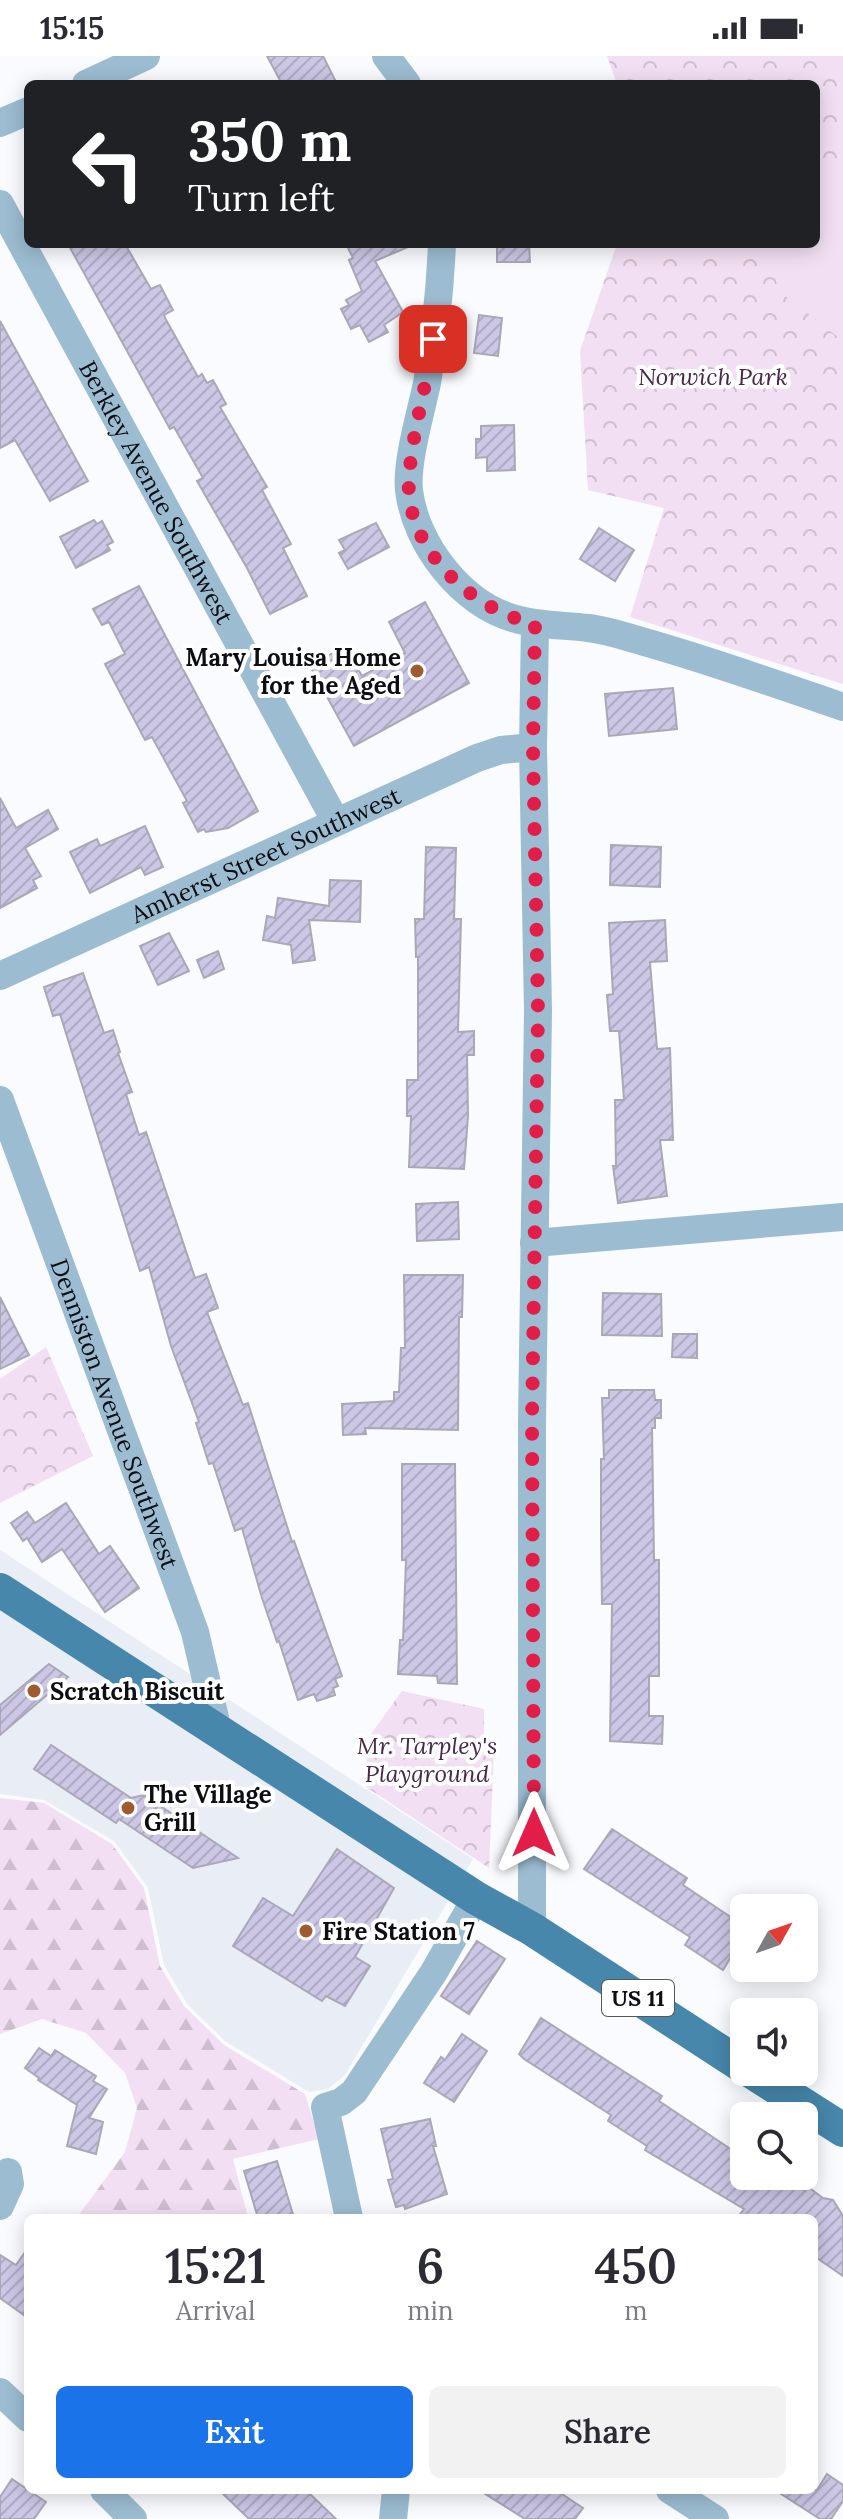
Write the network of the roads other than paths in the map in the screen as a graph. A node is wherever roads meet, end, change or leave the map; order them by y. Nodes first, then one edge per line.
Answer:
1 (146, 56) edge
2 (386, 56) edge
3 (95, 80) edge
4 (404, 80) edge
5 (24, 113) edge
6 (0, 123) edge
7 (0, 204) edge
8 (442, 248) edge
9 (535, 624) junction
10 (843, 707) edge
11 (533, 747) junction
12 (336, 822) junction
13 (0, 976) edge
14 (0, 1100) edge
15 (843, 1217) edge
16 (534, 1243) junction
17 (0, 1590) edge
18 (218, 1731) junction
19 (476, 1898) junction
20 (532, 1929) junction
21 (730, 2058) edge
22 (774, 2086) edge
23 (843, 2130) edge
24 (8, 2172) dead end
25 (0, 2206) edge
26 (348, 2214) edge
27 (0, 2392) edge
28 (24, 2414) edge
29 (108, 2494) edge
30 (396, 2494) edge
31 (676, 2494) edge
32 (133, 2519) edge
33 (393, 2519) edge
34 (715, 2519) edge

1 - 3 street
2 - 4 street
5 - 6 street
7 - 12 street, Berkley Avenue Southwest
8 - 9 street
9 - 10 street
9 - 11 street
11 - 12 street, Amherst Street Southwest
11 - 16 street
12 - 13 street, Amherst Street Southwest
14 - 18 street, Denniston Avenue Southwest
15 - 16 street
16 - 20 street
17 - 18 main road, US 11
18 - 19 main road, US 11
19 - 20 main road, US 11
19 - 26 street
20 - 21 main road, US 11
22 - 23 main road
24 - 25 street
27 - 28 street
29 - 32 street
30 - 33 street
31 - 34 street

